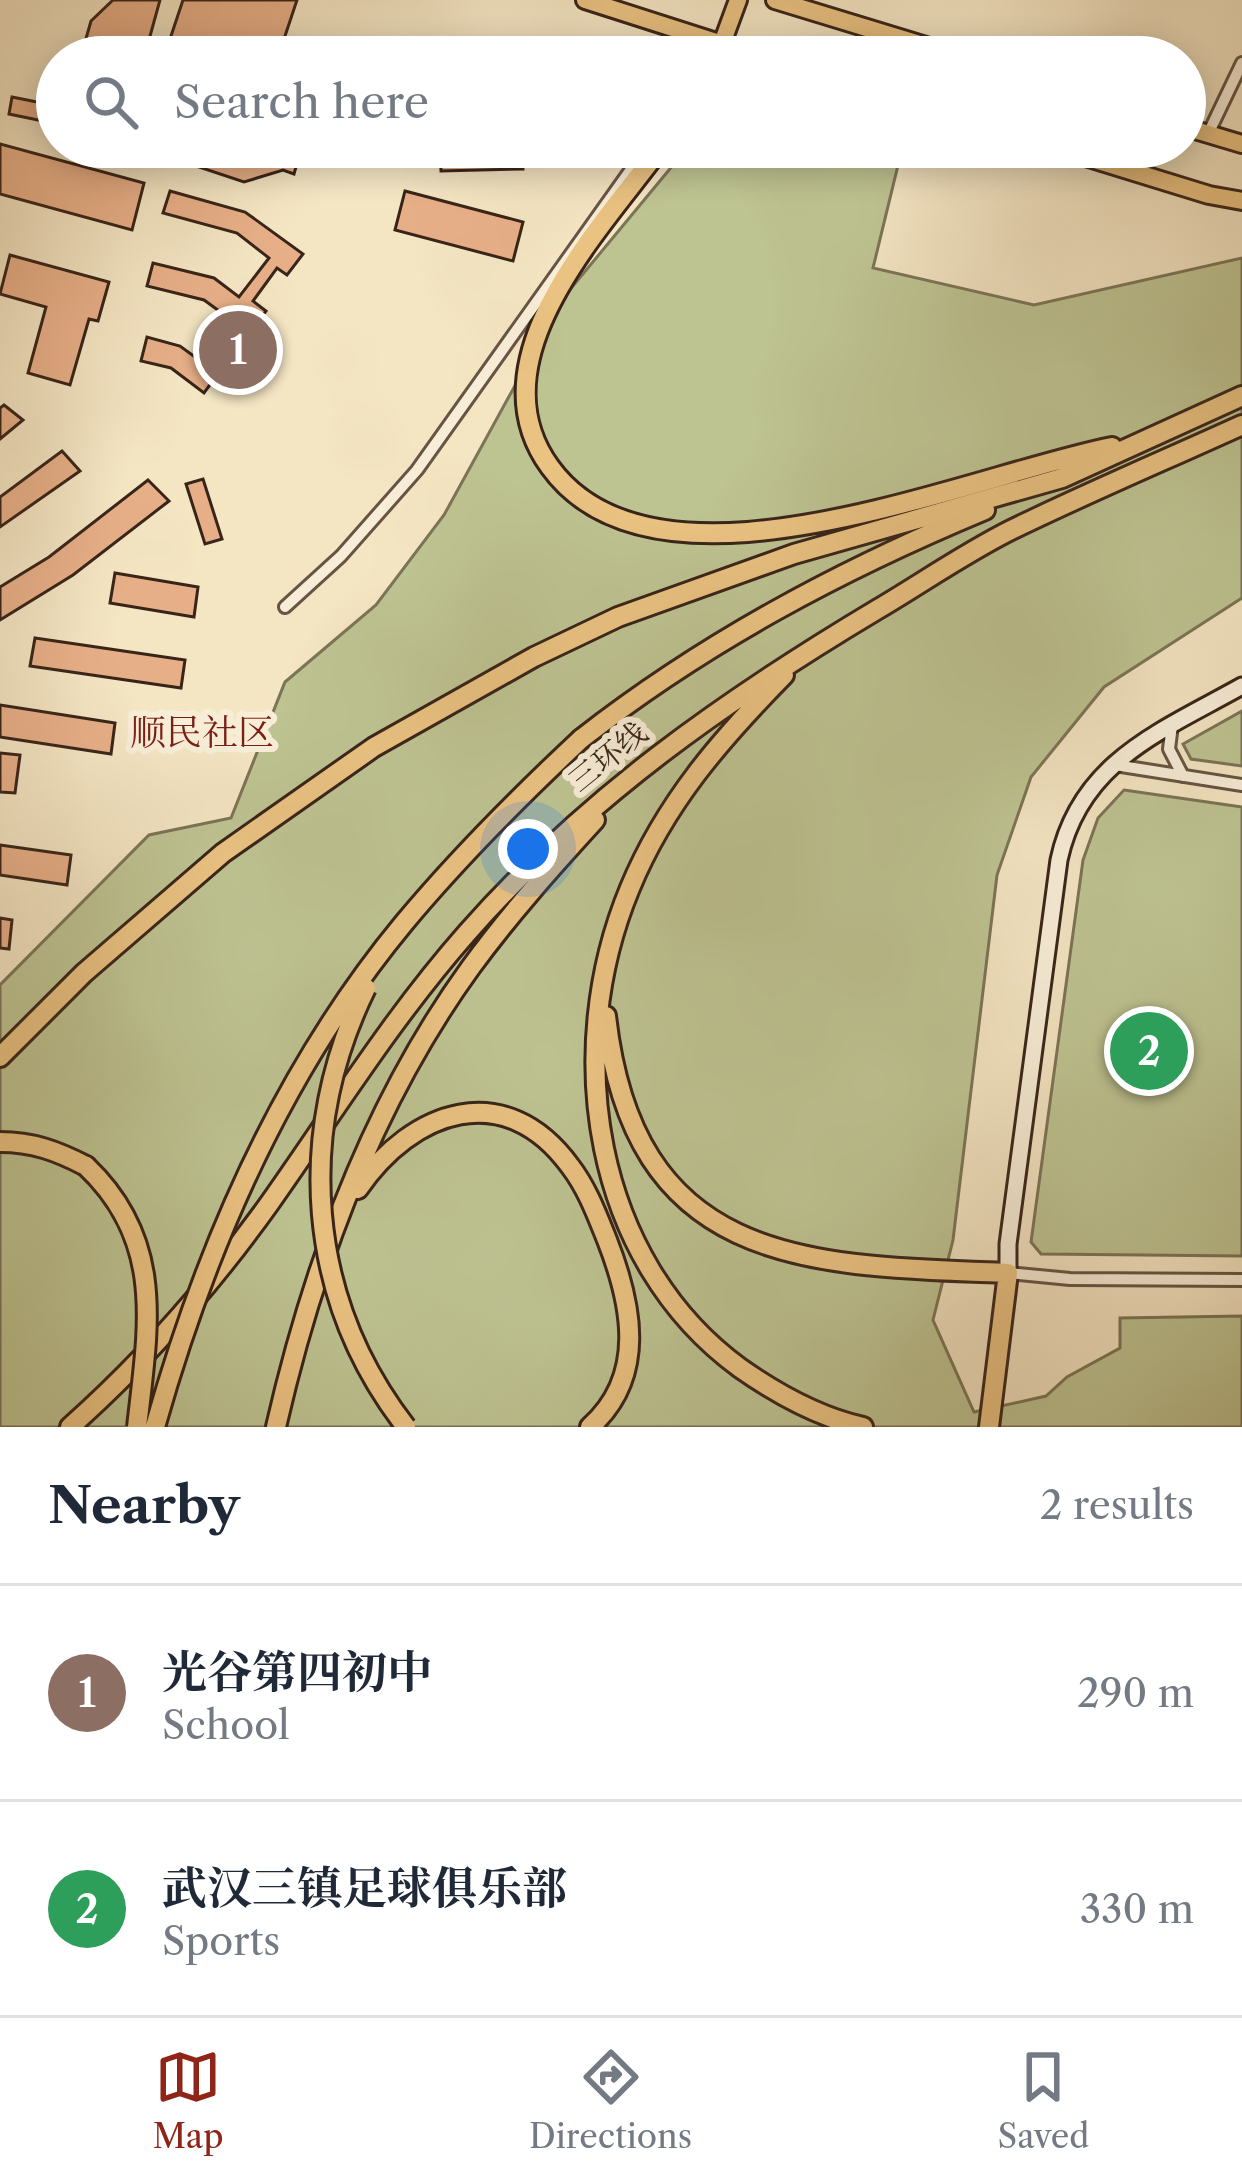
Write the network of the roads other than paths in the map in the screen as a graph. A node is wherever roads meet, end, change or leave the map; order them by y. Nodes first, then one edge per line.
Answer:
1 (585, 0) edge
2 (738, 0) edge
3 (775, 0) edge
4 (680, 36) edge
5 (725, 36) edge
6 (893, 36) edge
7 (1242, 62) edge
8 (1208, 134) joint
9 (1242, 144) edge
10 (631, 168) edge
11 (646, 168) edge
12 (1121, 168) edge
13 (1242, 204) edge
14 (1242, 396) edge
15 (1242, 425) edge
16 (1146, 440) junction
17 (1062, 478) junction
18 (285, 607) dead end
19 (820, 644) junction
20 (1242, 686) edge
21 (1172, 725) junction
22 (666, 748) junction
23 (1111, 764) junction
24 (1183, 776) junction
25 (1242, 785) edge
26 (401, 926) junction
27 (603, 982) junction
28 (0, 1057) edge
29 (0, 1142) edge
30 (336, 1223) junction
31 (1008, 1273) junction
32 (1242, 1280) edge
33 (70, 1427) edge
34 (136, 1427) edge
35 (155, 1427) edge
36 (276, 1427) edge
37 (406, 1427) edge
38 (590, 1427) edge
39 (863, 1427) edge
40 (989, 1427) edge

1 - 4 main road
2 - 5 main road
3 - 6 main road
7 - 8 street
8 - 9 main road
10 - 18 street
11 - 16 highway
12 - 13 main road
14 - 16 highway
15 - 19 highway, 三环线
16 - 17 highway
17 - 26 highway, bridge
17 - 28 highway
19 - 22 highway, 三环线
19 - 27 highway
20 - 21 street
21 - 23 street
21 - 24 street
22 - 30 highway
22 - 33 highway, 三环线, bridge
23 - 24 street
23 - 31 street
24 - 25 street
26 - 35 highway, bridge
26 - 37 highway, bridge
27 - 31 highway
27 - 39 highway
29 - 34 highway, bridge
30 - 36 highway, bridge
30 - 38 highway
31 - 32 street
31 - 40 highway

